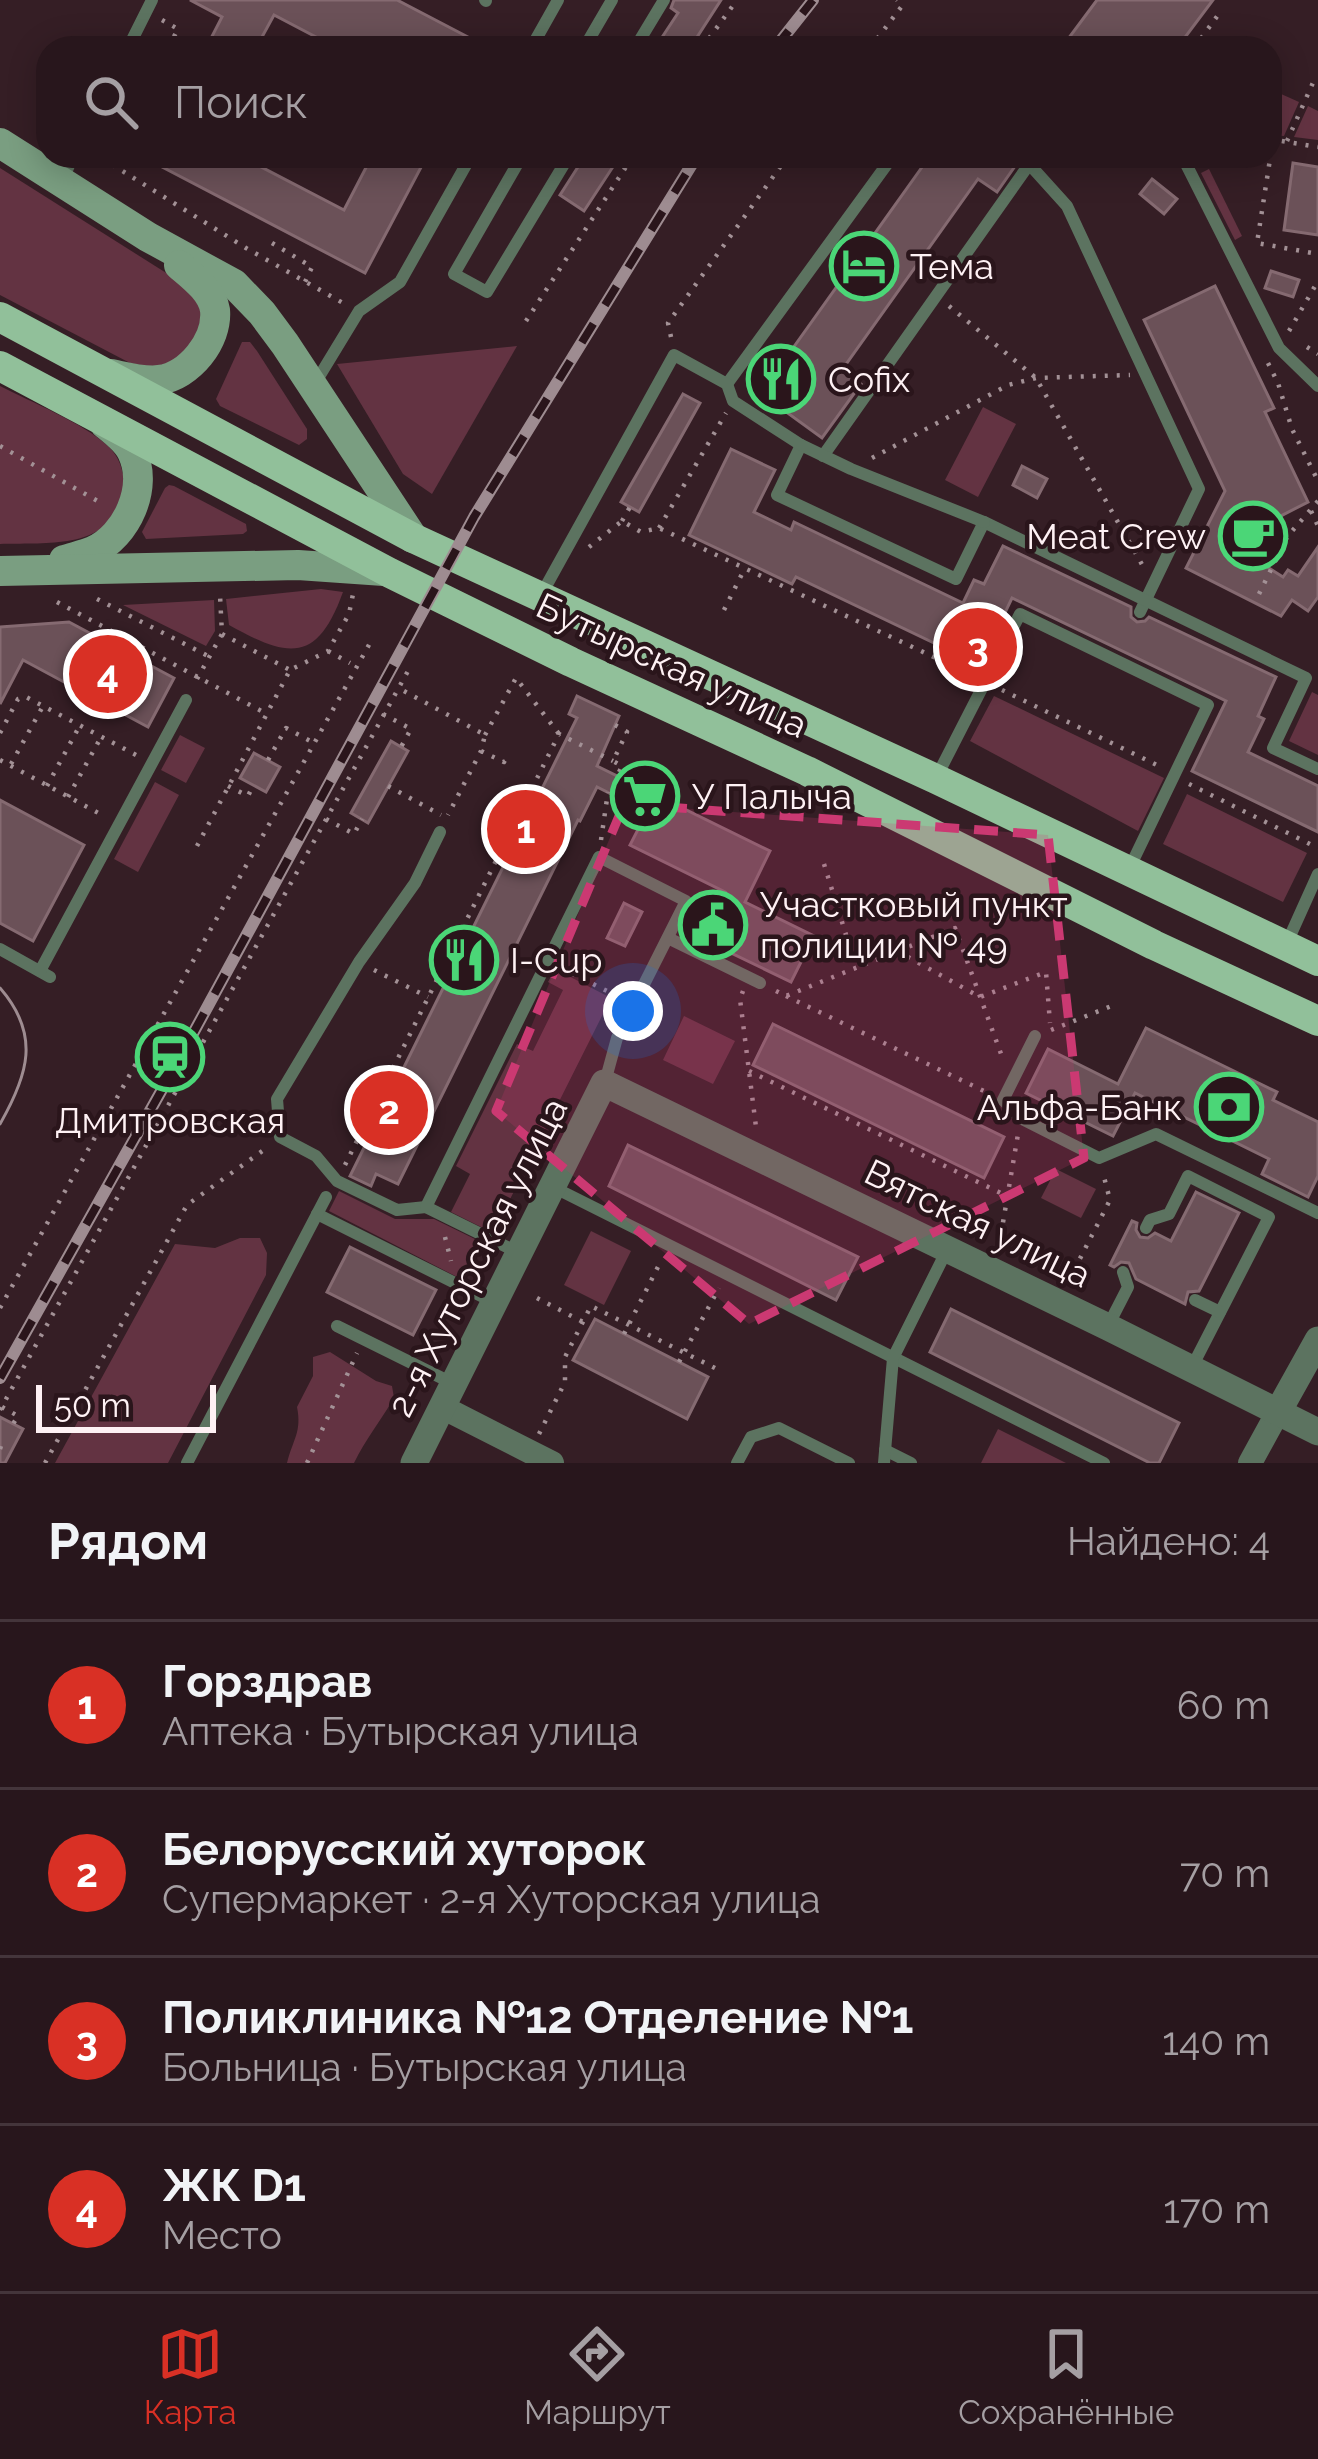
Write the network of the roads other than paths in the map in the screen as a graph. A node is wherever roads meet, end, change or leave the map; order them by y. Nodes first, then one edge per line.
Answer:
1 (152, 0) edge
2 (558, 0) edge
3 (612, 0) edge
4 (664, 0) edge
5 (134, 36) edge
6 (538, 36) edge
7 (591, 36) edge
8 (642, 36) edge
9 (0, 143) edge
10 (36, 157) edge
11 (463, 168) edge
12 (515, 168) edge
13 (562, 168) edge
14 (884, 168) edge
15 (1026, 168) edge
16 (1038, 168) edge
17 (1188, 168) edge
18 (67, 169) edge
19 (148, 237) junction
20 (0, 316) edge
21 (0, 365) edge
22 (110, 374) junction
23 (727, 384) junction
24 (1318, 386) edge
25 (313, 388) junction
26 (96, 416) junction
27 (801, 445) junction
28 (823, 456) junction
29 (984, 522) junction
30 (412, 538) junction
31 (14, 570) edge
32 (390, 573) junction
33 (539, 598) junction
34 (1143, 606) junction
35 (1312, 680) edge
36 (186, 700) road end
37 (1318, 769) edge
38 (936, 779) junction
39 (440, 832) dead end
40 (1128, 871) junction
41 (1318, 874) edge
42 (668, 938) junction
43 (1285, 946) junction
44 (0, 950) edge
45 (1318, 961) edge
46 (754, 980) road end
47 (1318, 1021) edge
48 (1035, 1036) dead end
49 (604, 1083) junction
50 (552, 1187) junction
51 (326, 1197) dead end
52 (433, 1210) junction
53 (1318, 1213) edge
54 (317, 1214) junction
55 (1146, 1228) dead end
56 (948, 1248) junction
57 (519, 1253) junction
58 (1124, 1272) dead end
59 (1195, 1300) dead end
60 (494, 1303) junction
61 (1220, 1312) junction
62 (337, 1327) dead end
63 (1108, 1327) junction
64 (1318, 1340) edge
65 (892, 1358) junction
66 (1192, 1368) junction
67 (448, 1395) junction
68 (1279, 1410) junction
69 (1318, 1432) edge
70 (885, 1456) edge
71 (188, 1463) edge
72 (414, 1463) edge
73 (552, 1463) edge
74 (737, 1463) edge
75 (849, 1463) edge
76 (911, 1463) edge
77 (1104, 1463) edge
78 (1250, 1463) edge

1 - 5 lane
2 - 6 lane
3 - 7 lane
4 - 8 lane
9 - 10 main road
11 - 25 lane
12 - 13 lane
14 - 23 lane
15 - 28 lane
16 - 34 lane
17 - 24 lane
18 - 19 main road
19 - 22 main road
19 - 25 main road
20 - 22 main road, Бутырская улица
21 - 26 main road, Бутырская улица
22 - 30 main road, Бутырская улица
23 - 27 lane
23 - 33 lane
25 - 30 main road
26 - 31 main road
26 - 32 main road, Бутырская улица
27 - 28 lane
27 - 29 lane
28 - 29 lane
29 - 34 lane
30 - 33 main road, Бутырская улица
31 - 32 main road
32 - 47 main road, Бутырская улица
33 - 38 main road, Бутырская улица
34 - 35 lane
35 - 37 lane
36 - 44 lane
38 - 40 main road, Бутырская улица
38 - 40 lane
39 - 52 lane
40 - 43 main road, Бутырская улица
41 - 43 lane
42 - 46 lane
42 - 49 lane
42 - 52 lane
43 - 45 main road, Бутырская улица
48 - 53 lane
49 - 50 street, 2-я Хуторская улица
49 - 56 street, Вятская улица
50 - 57 street, 2-я Хуторская улица
50 - 65 lane
51 - 54 lane
52 - 57 lane
54 - 60 lane
54 - 71 lane
55 - 61 lane
56 - 63 street, Вятская улица
56 - 65 lane
57 - 60 street, 2-я Хуторская улица
58 - 63 lane
59 - 61 lane
60 - 67 street, 2-я Хуторская улица
61 - 66 lane
62 - 67 lane
63 - 66 street, Вятская улица
64 - 68 street
65 - 70 lane
65 - 77 lane
66 - 68 street, Вятская улица
67 - 72 street, 2-я Хуторская улица
67 - 73 street
68 - 69 street, Вятская улица
68 - 78 street
70 - 76 lane
74 - 75 lane

